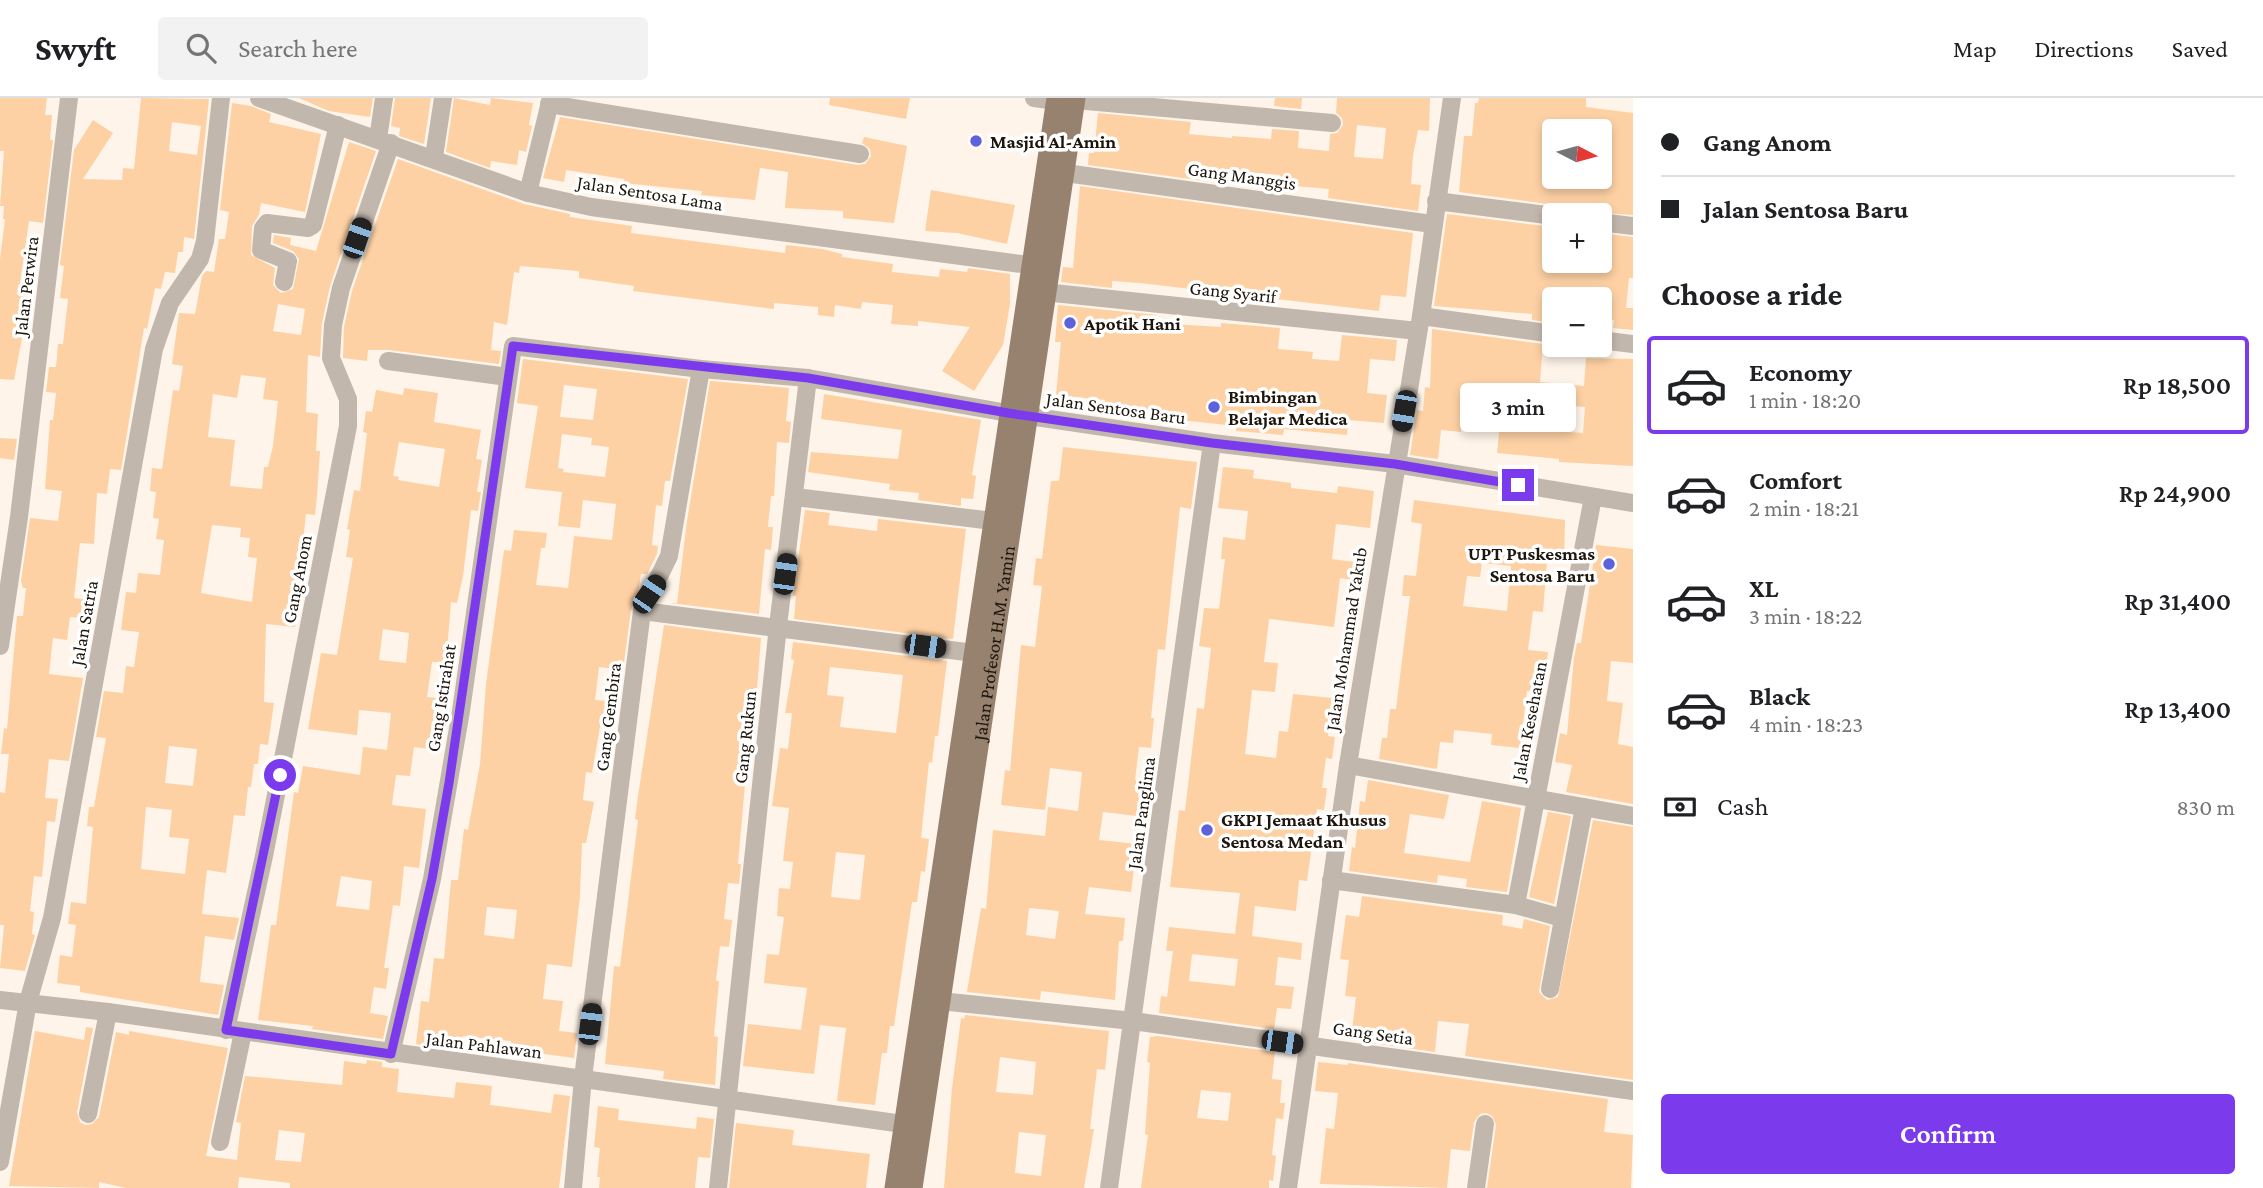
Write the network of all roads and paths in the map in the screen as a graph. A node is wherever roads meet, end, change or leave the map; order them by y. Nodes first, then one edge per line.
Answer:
1 (69, 98) edge
2 (221, 98) edge
3 (260, 98) edge
4 (384, 98) edge
5 (443, 98) edge
6 (1034, 98) edge
7 (1452, 98) edge
8 (1066, 99) edge
9 (550, 101) edge
10 (1332, 123) dead end
11 (338, 125) junction
12 (384, 141) junction
13 (860, 154) dead end
14 (434, 158) junction
15 (1054, 172) junction
16 (528, 193) junction
17 (1436, 201) junction
18 (1542, 214) edge
19 (1612, 223) edge
20 (1432, 224) junction
21 (1633, 226) edge
22 (1039, 267) junction
23 (284, 282) dead end
24 (1035, 291) junction
25 (1419, 324) junction
26 (1542, 333) edge
27 (1612, 341) edge
28 (1633, 344) edge
29 (513, 346) joint
30 (388, 361) dead end
31 (702, 369) junction
32 (508, 377) junction
33 (808, 378) junction
34 (1017, 415) junction
35 (1212, 443) junction
36 (1395, 464) junction
37 (795, 497) junction
38 (1593, 497) junction
39 (1633, 503) edge
40 (993, 521) junction
41 (642, 611) junction
42 (778, 626) junction
43 (982, 643) junction
44 (0, 646) edge
45 (1348, 765) junction
46 (1536, 799) junction
47 (1584, 807) junction
48 (1633, 816) edge
49 (1331, 880) junction
50 (1516, 905) junction
51 (1562, 918) junction
52 (1550, 989) dead end
53 (0, 1000) edge
54 (940, 1001) junction
55 (28, 1002) junction
56 (108, 1012) junction
57 (1133, 1021) junction
58 (235, 1031) junction
59 (1306, 1045) junction
60 (391, 1054) junction
61 (583, 1078) junction
62 (1633, 1091) edge
63 (730, 1101) junction
64 (88, 1114) dead end
65 (1485, 1124) dead end
66 (912, 1125) junction
67 (220, 1142) dead end
68 (0, 1162) edge
69 (573, 1188) edge
70 (718, 1188) edge
71 (895, 1188) edge
72 (912, 1188) edge
73 (1109, 1188) edge
74 (1289, 1188) edge
75 (1476, 1188) edge

1 - 44 street, Jalan Perwira
2 - 55 street, Jalan Satria
3 - 11 street, Jalan Sentosa Lama
4 - 12 street, Gang Anom
5 - 14 street
6 - 8 street
7 - 17 street, Jalan Mohammad Yakub
8 - 10 street
8 - 15 main road, Jalan Profesor H.M. Yamin
9 - 13 street
9 - 16 street
11 - 12 street, Jalan Sentosa Lama
11 - 23 street
12 - 14 street, Jalan Sentosa Lama
12 - 58 street, Gang Anom
14 - 16 street, Jalan Sentosa Lama
15 - 20 street, Gang Manggis
15 - 22 main road, Jalan Profesor H.M. Yamin
16 - 22 street, Jalan Sentosa Lama
17 - 18 street
17 - 20 street, Jalan Mohammad Yakub
19 - 21 street
20 - 25 street, Jalan Mohammad Yakub
22 - 24 main road, Jalan Profesor H.M. Yamin
24 - 25 street, Gang Syarif
24 - 34 main road, Jalan Profesor H.M. Yamin
25 - 26 street, Gang Syarif
25 - 36 street, Jalan Mohammad Yakub
27 - 28 street
29 - 31 street, Jalan Sentosa Baru
29 - 32 street, Gang Istirahat
30 - 32 street
31 - 33 street, Jalan Sentosa Baru
31 - 41 street, Gang Gembira
32 - 60 street, Gang Istirahat
33 - 34 street, Jalan Sentosa Baru
33 - 37 street, Gang Rukun
34 - 35 street, Jalan Sentosa Baru
34 - 40 main road, Jalan Profesor H.M. Yamin
34 - 43 main road, Jalan Profesor H.M. Yamin
35 - 36 street, Jalan Sentosa Baru
35 - 57 street, Jalan Panglima
36 - 38 street, Jalan Sentosa Baru
36 - 45 street, Jalan Mohammad Yakub
37 - 40 street
37 - 42 street, Gang Rukun
38 - 39 street, Jalan Sentosa Baru
38 - 46 street, Jalan Kesehatan
40 - 43 main road, Jalan Profesor H.M. Yamin
41 - 42 street
41 - 61 street, Gang Gembira
42 - 43 street
42 - 63 street, Gang Rukun
43 - 54 main road, Jalan Profesor H.M. Yamin
43 - 66 main road, Jalan Profesor H.M. Yamin
45 - 46 street
45 - 49 street, Jalan Mohammad Yakub
46 - 47 street
46 - 50 street, Jalan Kesehatan
47 - 48 street
47 - 51 street
49 - 50 street
49 - 59 street, Jalan Mohammad Yakub
50 - 51 street
51 - 52 street
53 - 55 street, Jalan Pahlawan
54 - 57 street, Gang Setia
54 - 66 main road, Jalan Profesor H.M. Yamin
55 - 56 street, Jalan Pahlawan
55 - 68 street, Jalan Satria
56 - 58 street, Jalan Pahlawan
56 - 64 street
57 - 59 street, Gang Setia
57 - 73 street, Jalan Panglima
58 - 60 street, Jalan Pahlawan
58 - 67 street, Gang Anom
59 - 62 street, Gang Setia
59 - 74 street, Jalan Mohammad Yakub
60 - 61 street, Jalan Pahlawan
61 - 63 street, Jalan Pahlawan
61 - 69 street, Gang Gembira
63 - 66 street, Jalan Pahlawan
63 - 70 street, Gang Rukun
65 - 75 street
66 - 71 main road, Jalan Profesor H.M. Yamin
66 - 72 main road, Jalan Profesor H.M. Yamin

